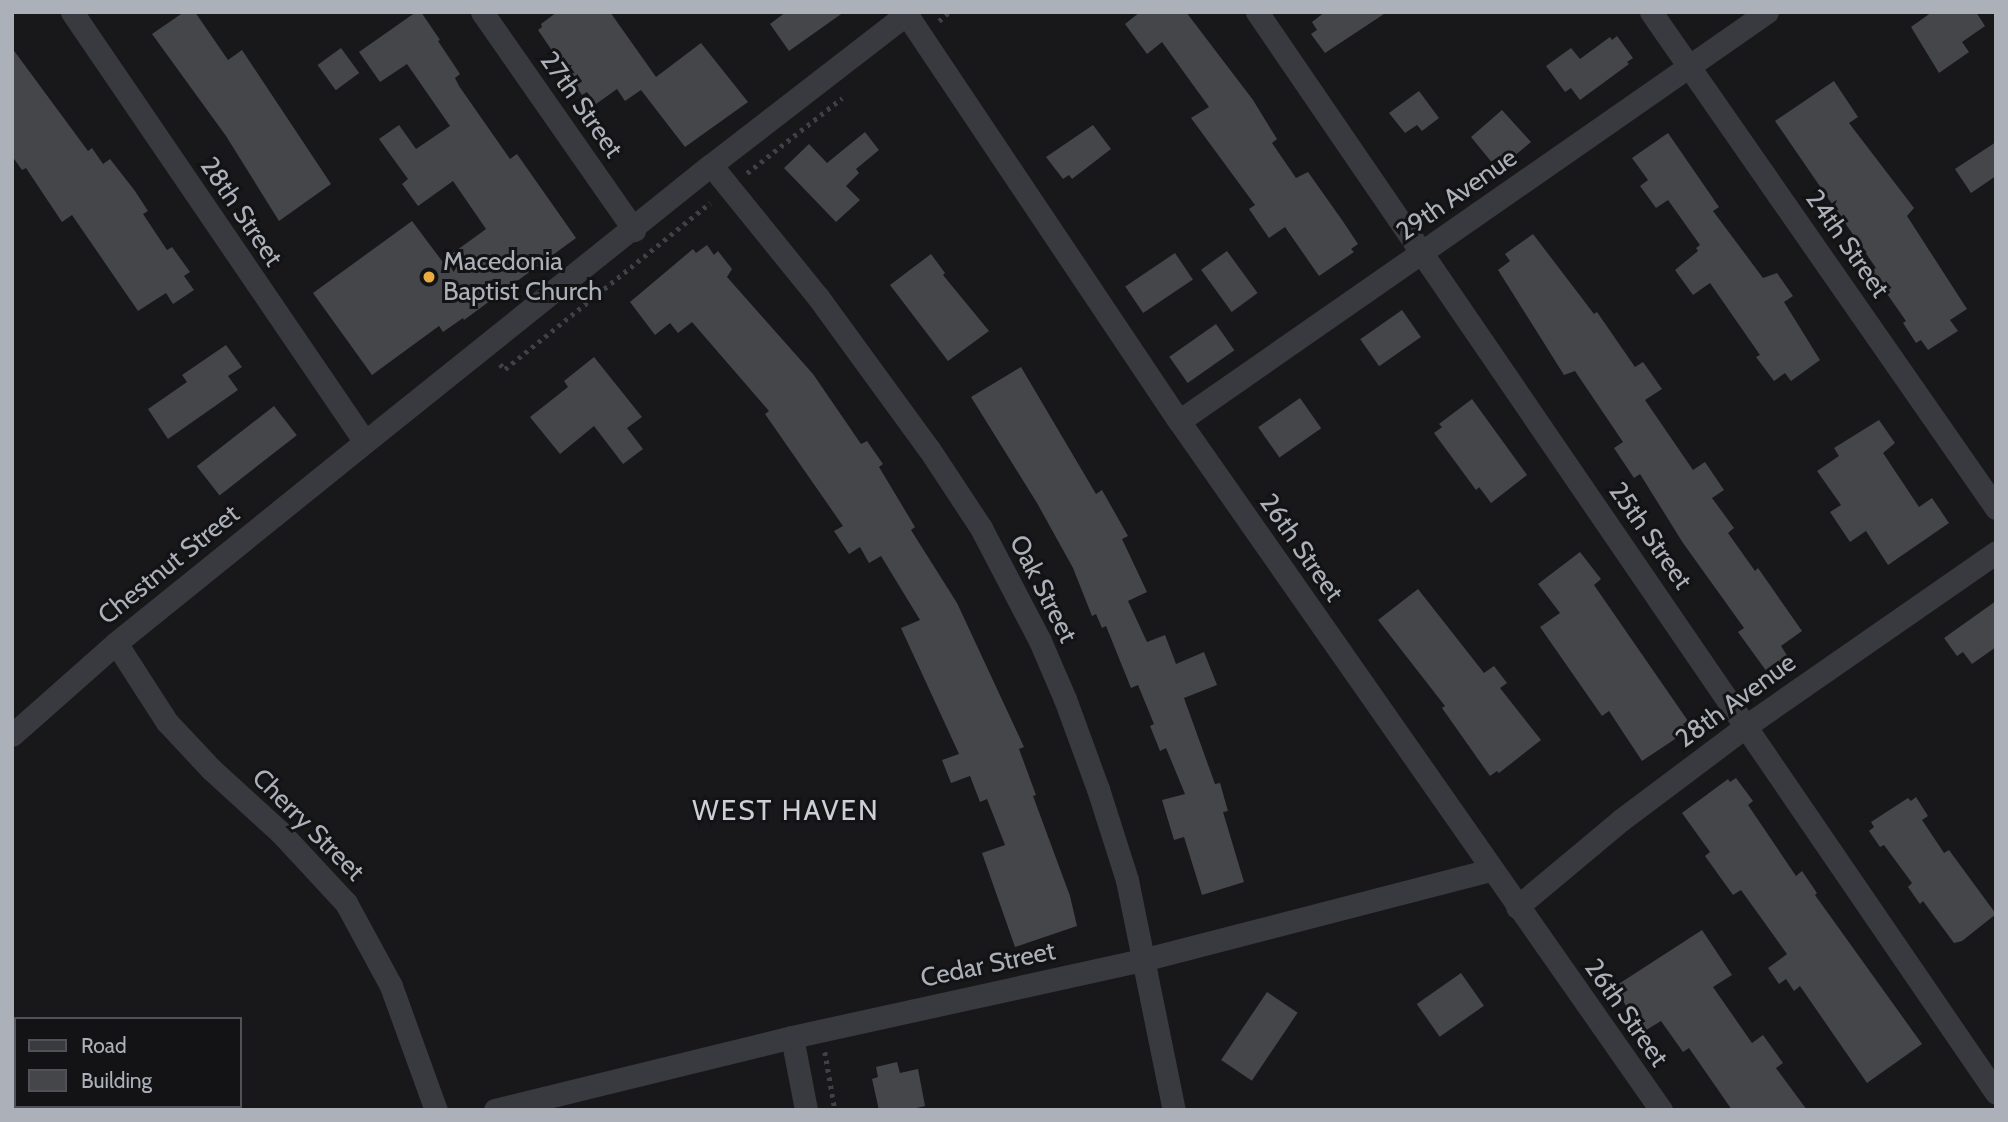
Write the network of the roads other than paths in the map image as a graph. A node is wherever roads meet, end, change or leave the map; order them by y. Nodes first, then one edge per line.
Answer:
1 (72, 12) edge
2 (482, 12) edge
3 (1256, 12) edge
4 (1651, 12) edge
5 (1767, 12) edge
6 (907, 13) edge
7 (1689, 66) junction
8 (711, 165) junction
9 (634, 230) junction
10 (1422, 254) junction
11 (1179, 421) junction
12 (365, 442) junction
13 (1996, 508) edge
14 (1996, 552) edge
15 (116, 643) junction
16 (1746, 726) junction
17 (12, 735) edge
18 (1491, 870) junction
19 (1517, 907) junction
20 (1146, 959) junction
21 (792, 1037) junction
22 (1996, 1093) edge
23 (436, 1110) edge
24 (495, 1110) edge
25 (806, 1110) edge
26 (1174, 1110) edge
27 (1661, 1110) edge

1 - 12 street, 28th Street
2 - 9 street, 27th Street
3 - 10 street, 25th Street
4 - 7 street, 24th Street
5 - 7 street, 29th Avenue
6 - 8 street, Chestnut Street
6 - 11 street, 26th Street
7 - 10 street, 29th Avenue
7 - 13 street, 24th Street
8 - 9 street, Chestnut Street
8 - 20 street, Oak Street
9 - 12 street, Chestnut Street
10 - 11 street, 29th Avenue
10 - 16 street, 25th Street
11 - 18 street, 26th Street
12 - 15 street, Chestnut Street
14 - 16 street, 28th Avenue
15 - 17 street, Chestnut Street
15 - 23 street, Cherry Street
16 - 19 street, 28th Avenue
16 - 22 street, 25th Street
18 - 19 street, 26th Street
18 - 20 street, Cedar Street
19 - 27 street, 26th Street
20 - 21 street, Cedar Street
20 - 26 street, Oak Street
21 - 24 street, Cedar Street
21 - 25 street

